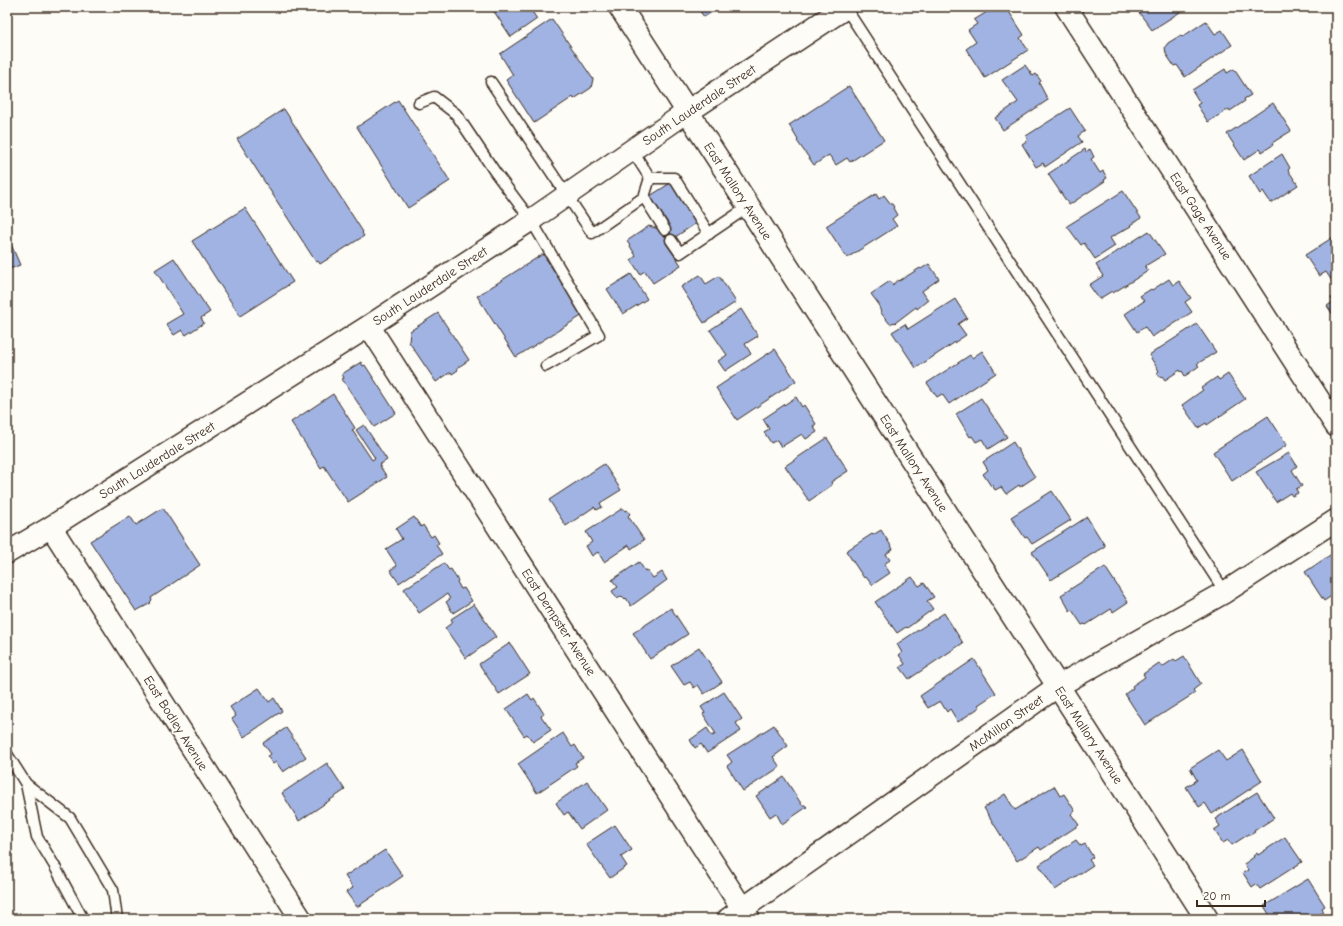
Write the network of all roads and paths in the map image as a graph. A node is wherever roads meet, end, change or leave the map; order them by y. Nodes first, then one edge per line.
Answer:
1 (620, 7) edge
2 (845, 7) edge
3 (1066, 7) edge
4 (490, 82) dead end
5 (420, 103) dead end
6 (687, 112) junction
7 (632, 150) junction
8 (650, 178) junction
9 (567, 195) junction
10 (644, 197) junction
11 (748, 207) junction
12 (531, 220) junction
13 (665, 230) dead end
14 (709, 234) junction
15 (671, 240) dead end
16 (369, 326) junction
17 (546, 366) dead end
18 (1336, 426) edge
19 (1336, 520) edge
20 (51, 527) junction
21 (7, 553) edge
22 (1225, 592) junction
23 (1058, 686) junction
24 (7, 754) edge
25 (26, 784) junction
26 (740, 916) edge
27 (83, 919) edge
28 (117, 919) edge
29 (301, 919) edge
30 (1207, 919) edge

1 - 6 main road, East Mallory Avenue
2 - 6 main road, South Lauderdale Street
2 - 22 lane
3 - 18 street, East Gage Avenue
4 - 9 lane
5 - 12 lane
6 - 7 street, South Lauderdale Street
6 - 11 main road, East Mallory Avenue
7 - 8 lane
7 - 9 street, South Lauderdale Street
8 - 10 lane
8 - 14 lane
9 - 10 lane
9 - 12 street, South Lauderdale Street
10 - 13 lane
11 - 14 lane
11 - 23 main road, East Mallory Avenue
12 - 16 street, South Lauderdale Street
12 - 17 lane
14 - 15 lane
16 - 20 street, South Lauderdale Street
16 - 26 street, East Dempster Avenue
19 - 22 street, McMillan Street
20 - 21 street, South Lauderdale Street
20 - 29 street, East Bodley Avenue
22 - 23 street, McMillan Street
23 - 26 street, McMillan Street
23 - 30 main road, East Mallory Avenue
24 - 25 lane
25 - 27 lane
25 - 28 lane

